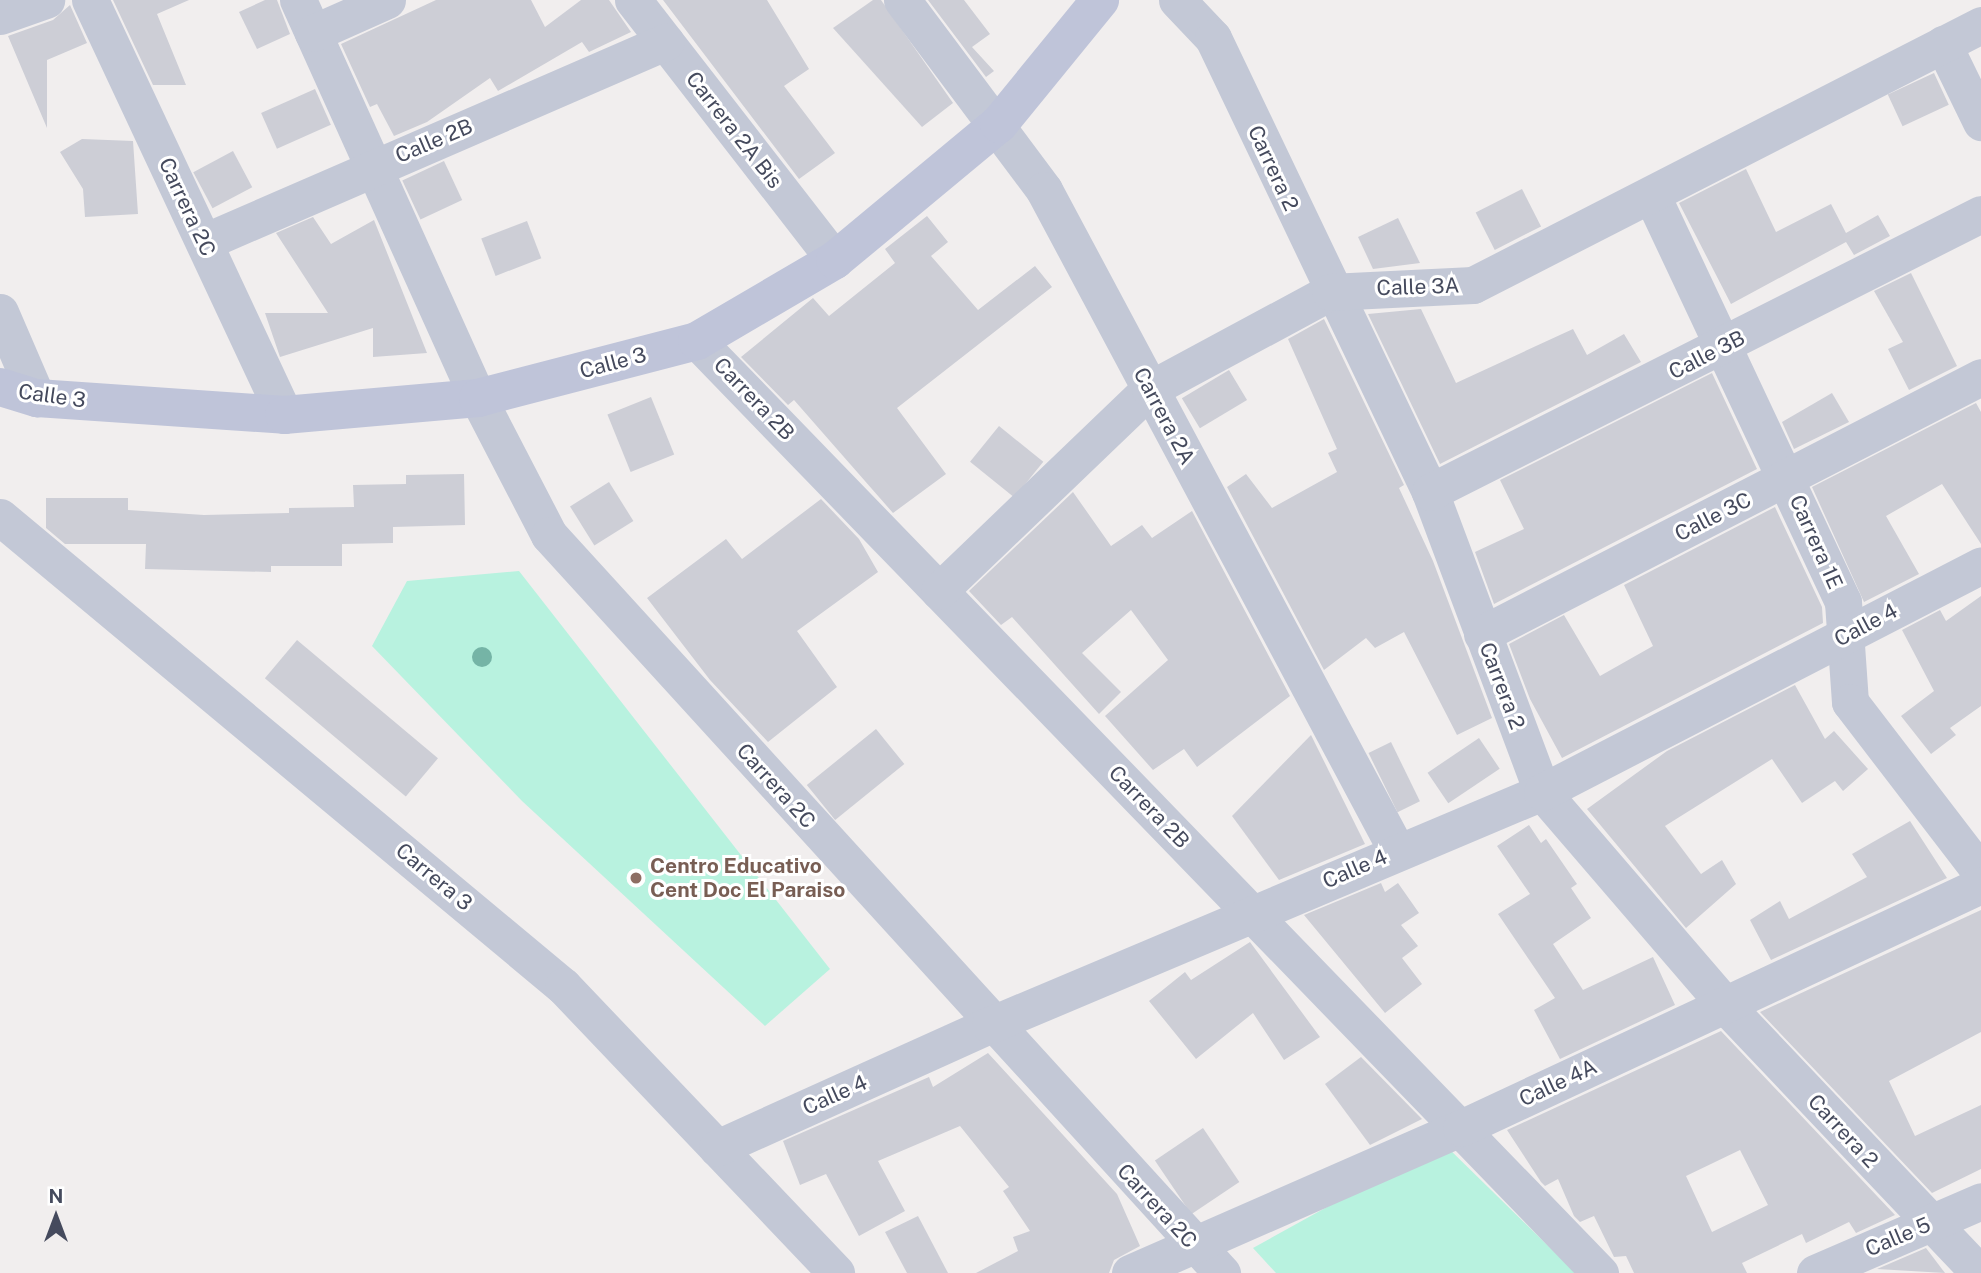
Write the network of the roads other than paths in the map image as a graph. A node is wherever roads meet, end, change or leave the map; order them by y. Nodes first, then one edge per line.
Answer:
1 (46, 0) edge
2 (90, 0) edge
3 (298, 0) edge
4 (387, 0) edge
5 (633, 0) edge
6 (902, 0) edge
7 (1100, 0) edge
8 (1177, 0) edge
9 (0, 16) edge
10 (1981, 25) edge
11 (313, 33) junction
12 (665, 42) junction
13 (1943, 44) junction
14 (1981, 122) edge
15 (999, 124) junction
16 (373, 167) junction
17 (1653, 198) junction
18 (1981, 214) edge
19 (204, 242) junction
20 (835, 260) junction
21 (1330, 292) junction
22 (0, 312) edge
23 (697, 341) junction
24 (1724, 347) junction
25 (1981, 377) edge
26 (0, 387) edge
27 (1150, 389) junction
28 (37, 398) junction
29 (478, 398) junction
30 (284, 415) junction
31 (1788, 479) junction
32 (1430, 492) junction
33 (0, 517) edge
34 (1981, 565) edge
35 (939, 591) junction
36 (1482, 634) junction
37 (1845, 636) junction
38 (1542, 792) junction
39 (1397, 852) junction
40 (1981, 873) edge
41 (1981, 885) edge
42 (1252, 913) junction
43 (1725, 1005) junction
44 (990, 1025) junction
45 (1461, 1128) junction
46 (716, 1148) junction
47 (1981, 1201) edge
48 (1930, 1223) junction
49 (1194, 1246) junction
50 (835, 1273) edge
51 (1130, 1273) edge
52 (1222, 1273) edge
53 (1600, 1273) edge
54 (1815, 1273) edge
55 (1979, 1273) edge

1 - 9 street
2 - 19 street, Carrera 2C
3 - 11 street
4 - 11 street
5 - 12 street, Carrera 2A Bis
6 - 15 street, Carrera 2A
7 - 15 main road, Calle 3
8 - 21 street, Carrera 2
10 - 13 street, Calle 3A
11 - 16 street
12 - 16 street, Calle 2B
12 - 20 street, Carrera 2A Bis
13 - 14 street
13 - 17 street, Calle 3A
15 - 20 main road, Calle 3
15 - 27 street, Carrera 2A
16 - 19 street, Calle 2B
16 - 29 street
17 - 21 street, Calle 3A
17 - 24 street, Carrera 1E
18 - 24 street, Calle 3B
19 - 30 street, Carrera 2C
20 - 23 main road, Calle 3
21 - 27 street, Calle 3A
21 - 32 street, Carrera 2
22 - 28 street
23 - 29 main road, Calle 3
23 - 35 street, Carrera 2B
24 - 31 street, Carrera 1E
24 - 32 street, Calle 3B
25 - 31 street, Calle 3C
26 - 28 main road, Calle 3
27 - 35 street, Calle 3A
27 - 39 street, Carrera 2A
28 - 30 main road, Calle 3
29 - 30 main road, Calle 3
29 - 44 street, Carrera 2C
31 - 36 street, Calle 3C
31 - 37 street, Carrera 1E
32 - 36 street, Carrera 2
33 - 46 street, Carrera 3
34 - 37 street, Calle 4
35 - 42 street, Carrera 2B
36 - 38 street, Carrera 2
37 - 38 street, Calle 4
37 - 40 street, Carrera 1E
38 - 39 street, Calle 4
38 - 43 street, Carrera 2
39 - 42 street, Calle 4
41 - 43 street, Calle 4A
42 - 44 street, Calle 4
42 - 45 street, Carrera 2B
43 - 45 street, Calle 4A
43 - 48 street, Carrera 2
44 - 46 street, Calle 4
44 - 49 street, Carrera 2C
45 - 49 street, Calle 4A
45 - 53 street, Carrera 2B
46 - 50 street, Carrera 3
47 - 48 street, Calle 5
48 - 54 street, Calle 5
48 - 55 street, Carrera 2
49 - 51 street, Calle 4A
49 - 52 street, Carrera 2C

